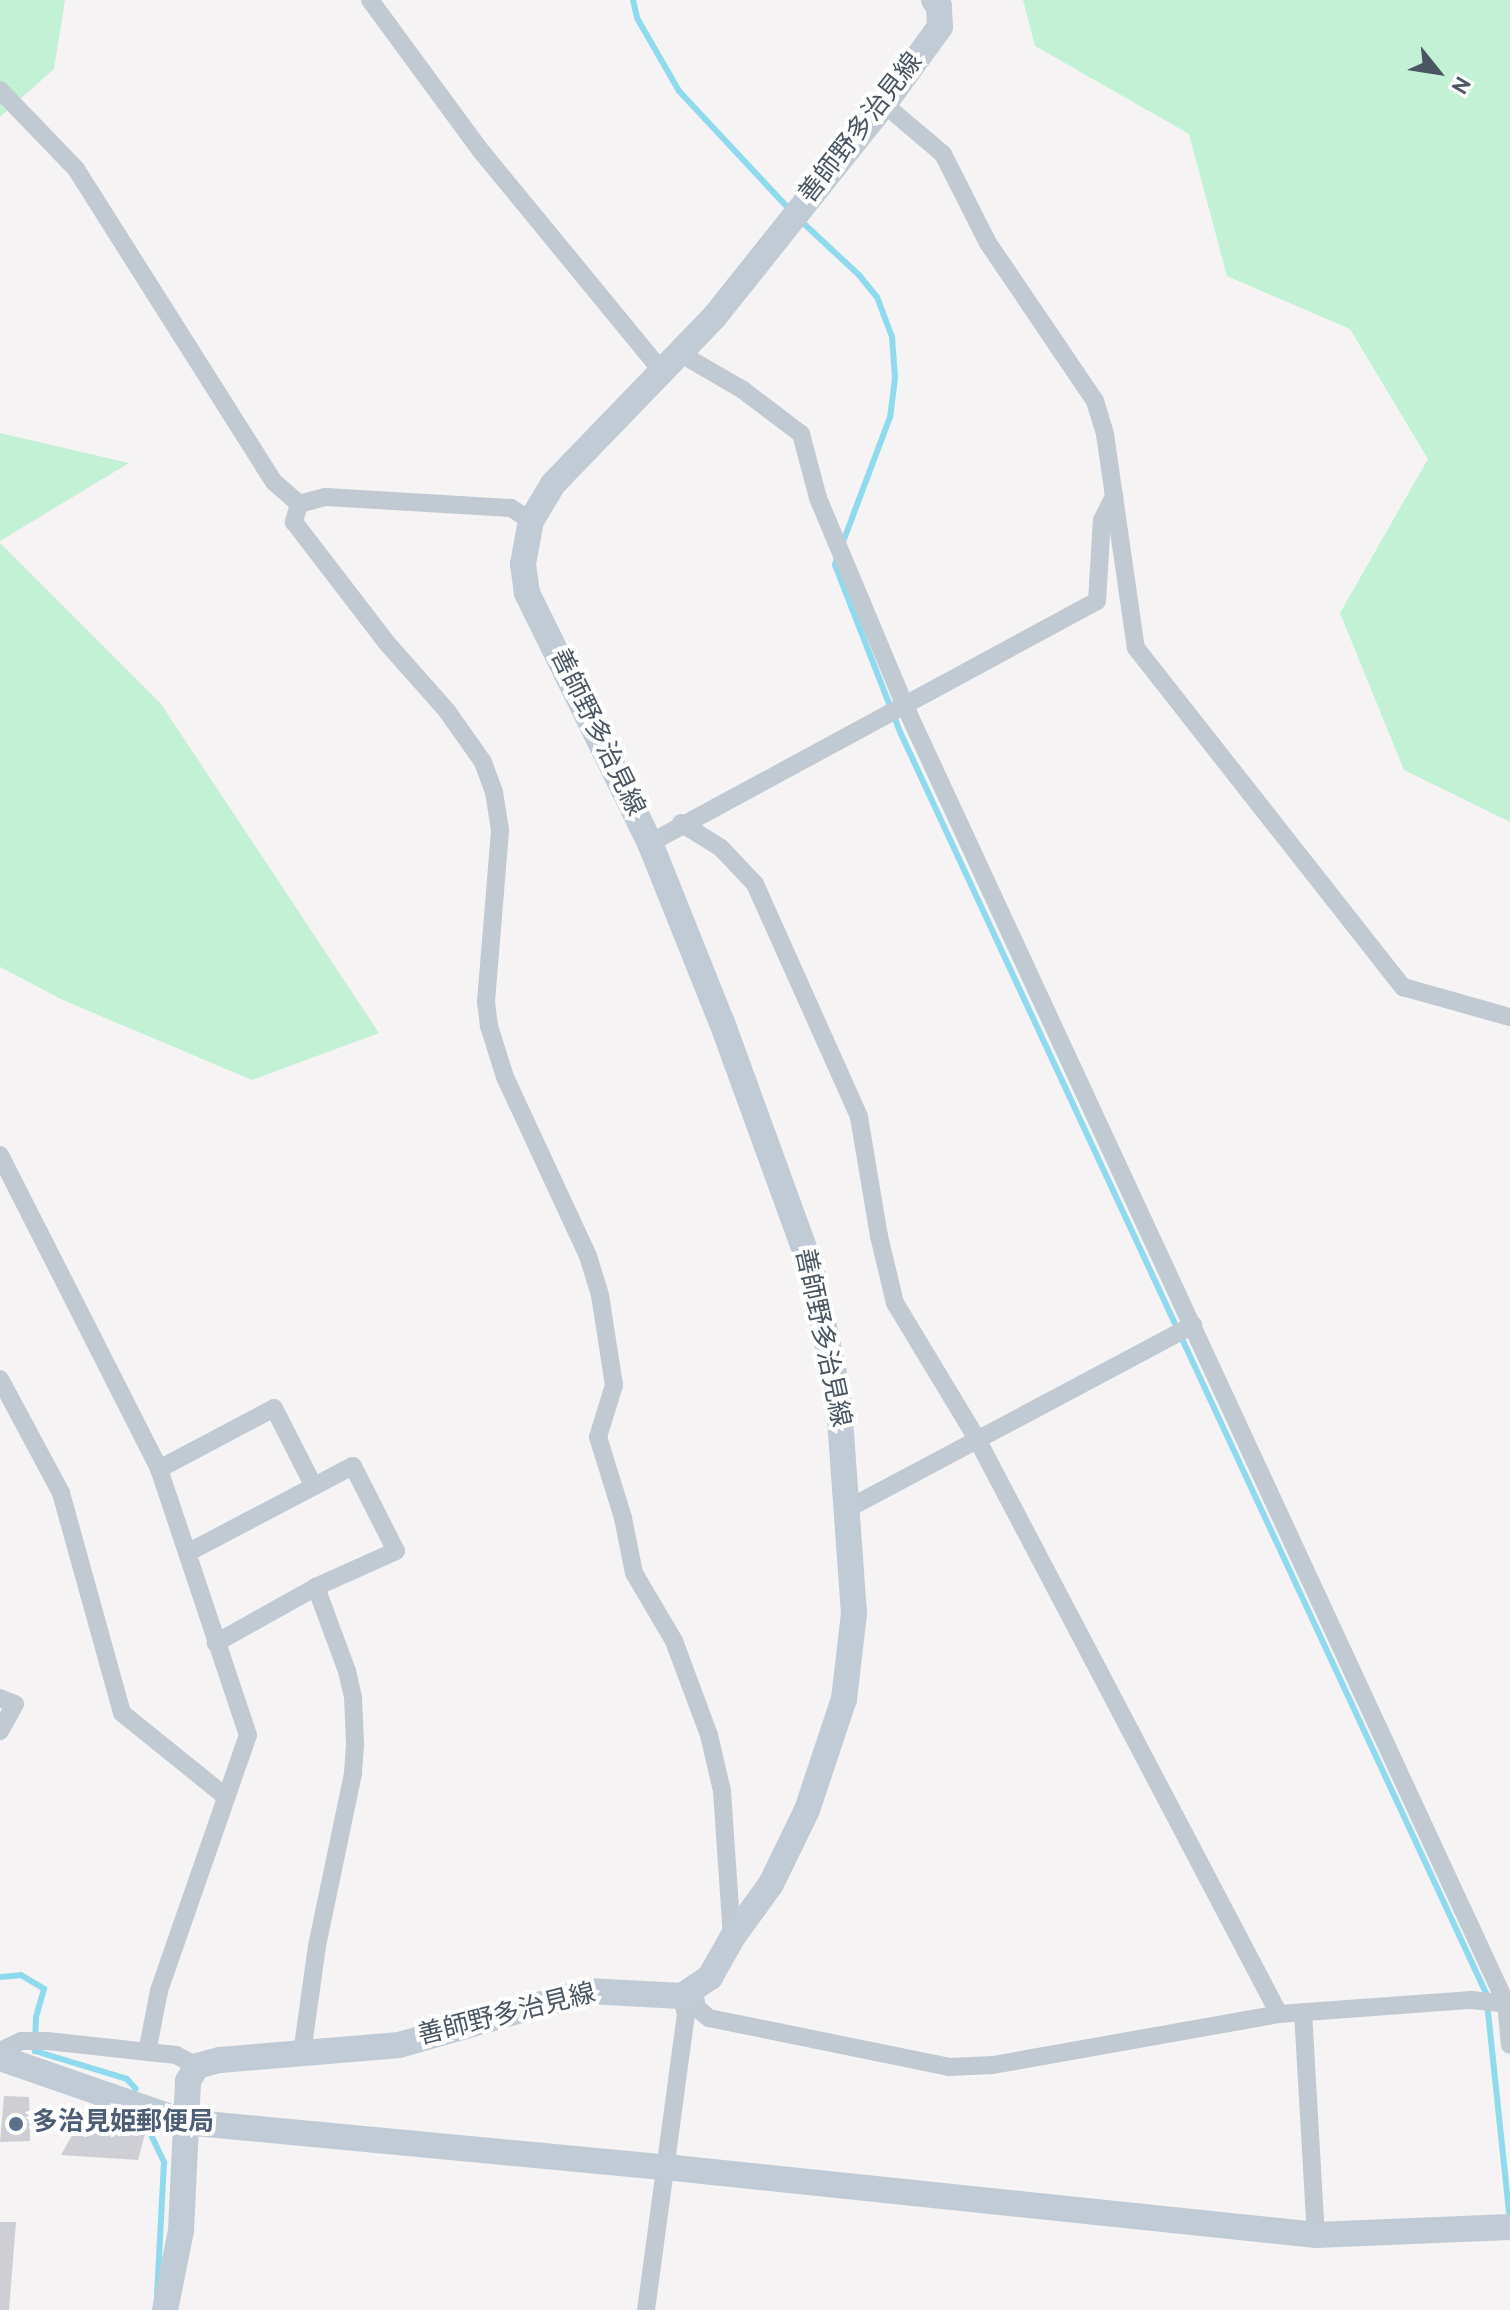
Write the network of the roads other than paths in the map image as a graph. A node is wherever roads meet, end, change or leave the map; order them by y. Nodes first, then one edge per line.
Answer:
1 (370, 0) edge
2 (934, 0) edge
3 (0, 90) edge
4 (884, 104) junction
5 (671, 362) junction
6 (1114, 496) junction
7 (299, 504) junction
8 (531, 521) junction
9 (903, 704) junction
10 (681, 823) junction
11 (650, 843) junction
12 (1510, 1017) edge
13 (0, 1155) edge
14 (1193, 1325) junction
15 (2, 1389) edge
16 (977, 1439) junction
17 (159, 1469) junction
18 (313, 1485) junction
19 (849, 1508) junction
20 (187, 1553) junction
21 (316, 1587) junction
22 (216, 1643) junction
23 (0, 1698) edge
24 (0, 1731) edge
25 (225, 1796) junction
26 (732, 1938) junction
27 (688, 1993) junction
28 (1508, 2004) edge
29 (1303, 2012) junction
30 (1279, 2014) junction
31 (1510, 2045) edge
32 (0, 2051) edge
33 (147, 2052) junction
34 (302, 2053) junction
35 (0, 2058) edge
36 (197, 2066) junction
37 (185, 2122) junction
38 (665, 2167) junction
39 (1510, 2227) edge
40 (1316, 2235) junction
41 (165, 2310) edge
42 (646, 2310) edge

1 - 5 street
2 - 4 main road, 善師野多治見線
3 - 7 street
4 - 5 main road, 善師野多治見線
4 - 6 street
5 - 8 main road, 善師野多治見線
5 - 9 street
6 - 9 street
6 - 12 street
7 - 8 street
7 - 26 street
8 - 11 main road, 善師野多治見線
9 - 10 street
9 - 14 street
10 - 11 street
10 - 16 street
11 - 19 main road, 善師野多治見線
13 - 17 street
14 - 16 street
14 - 28 street
15 - 25 street
16 - 19 street
16 - 30 street
17 - 18 street
17 - 20 street
18 - 20 street
18 - 21 street
19 - 26 main road, 善師野多治見線
20 - 22 street
21 - 22 street
21 - 34 street
22 - 25 street
23 - 24 street
25 - 33 street
26 - 27 main road, 善師野多治見線
27 - 30 street
27 - 34 main road, 善師野多治見線
27 - 38 street
28 - 29 street
28 - 31 street
29 - 30 street
29 - 40 street
32 - 33 street
33 - 36 street
34 - 36 main road, 善師野多治見線
35 - 37 main road
36 - 37 main road
37 - 38 main road
37 - 41 main road
38 - 40 main road
38 - 42 street
39 - 40 main road

